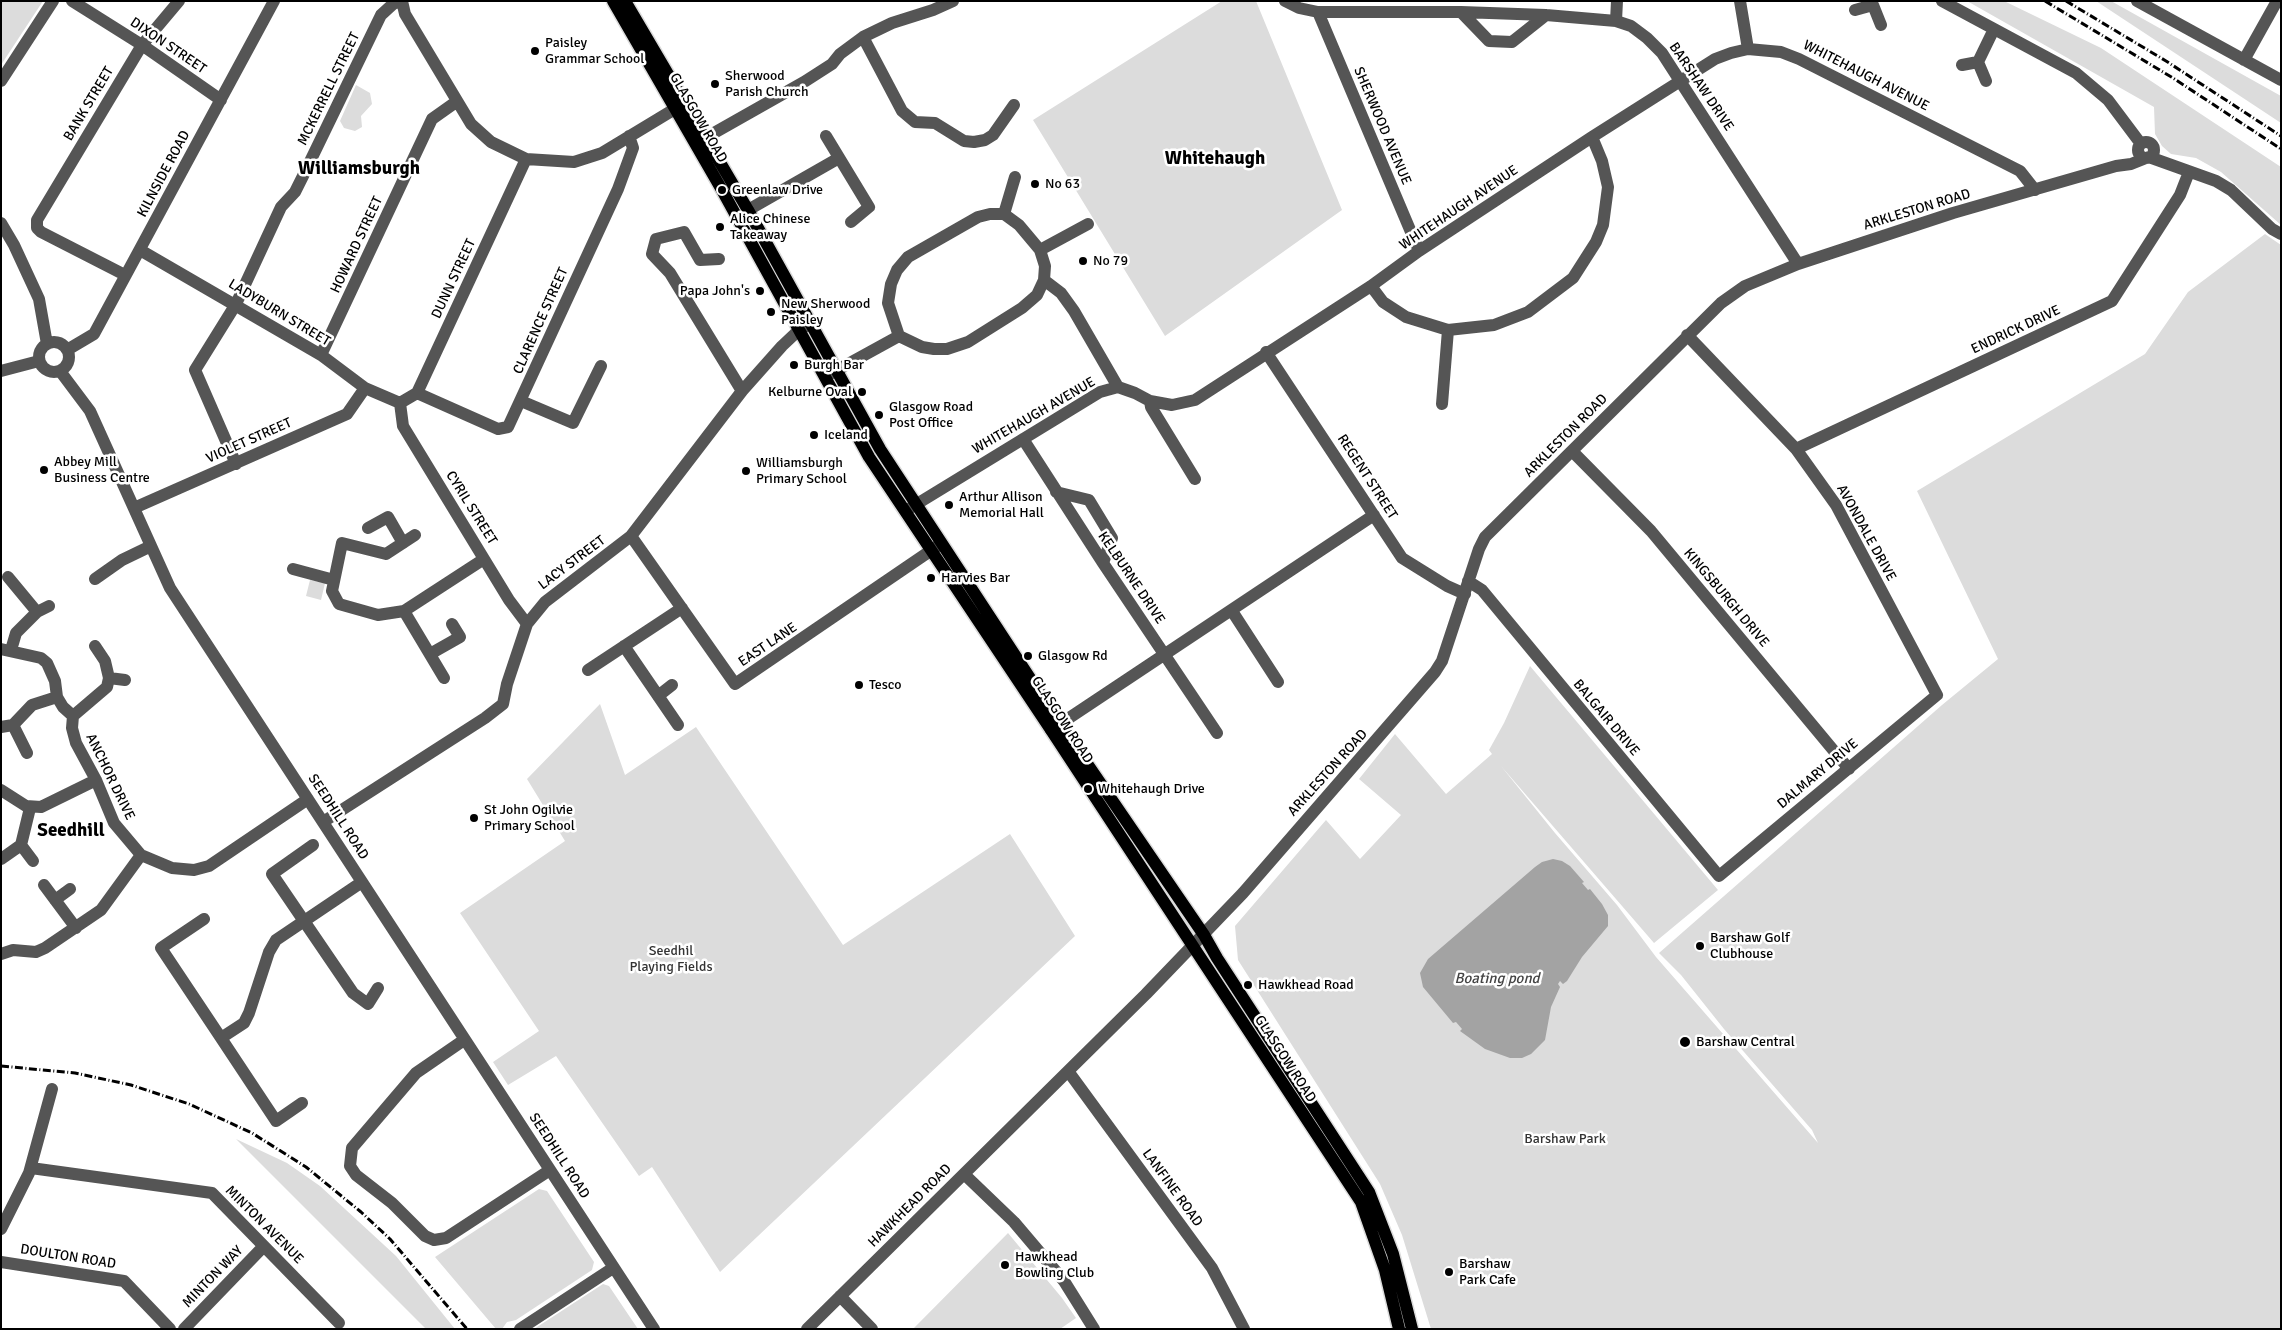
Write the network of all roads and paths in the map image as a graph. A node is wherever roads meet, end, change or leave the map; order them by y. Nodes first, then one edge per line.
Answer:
1 (53, 1) edge
2 (72, 1) edge
3 (179, 1) edge
4 (274, 1) edge
5 (402, 1) edge
6 (953, 1) edge
7 (1285, 1) edge
8 (1617, 1) edge
9 (1740, 1) edge
10 (1942, 1) edge
11 (2138, 1) edge
12 (2277, 1) edge
13 (618, 2) edge
14 (1874, 3) edge
15 (1381, 7) edge
16 (1855, 10) dead end
17 (1318, 12) junction
18 (1461, 12) junction
19 (1546, 15) junction
20 (1616, 21) junction
21 (1881, 25) dead end
22 (1994, 29) junction
23 (863, 37) junction
24 (142, 45) junction
25 (1748, 49) junction
26 (2244, 60) junction
27 (1978, 62) junction
28 (1962, 65) dead end
29 (2281, 80) edge
30 (1, 81) edge
31 (1681, 81) junction
32 (1986, 81) dead end
33 (221, 100) junction
34 (456, 102) junction
35 (1014, 105) dead end
36 (680, 106) junction
37 (629, 136) junction
38 (826, 136) dead end
39 (1592, 137) junction
40 (701, 141) junction
41 (2146, 152) junction
42 (839, 158) junction
43 (526, 159) junction
44 (2189, 172) junction
45 (1015, 177) dead end
46 (2035, 190) junction
47 (748, 210) junction
48 (1004, 214) junction
49 (851, 222) dead end
50 (1, 224) edge
51 (1088, 224) dead end
52 (2281, 234) edge
53 (140, 250) junction
54 (1040, 250) junction
55 (1419, 251) junction
56 (719, 258) dead end
57 (1798, 264) junction
58 (125, 275) junction
59 (1044, 280) junction
60 (1371, 286) junction
61 (236, 304) junction
62 (811, 323) junction
63 (800, 330) junction
64 (1448, 330) junction
65 (1687, 335) junction
66 (899, 336) junction
67 (47, 344) junction
68 (67, 350) junction
69 (1266, 352) junction
70 (321, 355) junction
71 (39, 361) junction
72 (601, 366) dead end
73 (837, 370) junction
74 (1, 371) edge
75 (60, 371) junction
76 (825, 377) junction
77 (1118, 387) junction
78 (365, 388) junction
79 (742, 390) junction
80 (418, 393) junction
81 (521, 401) junction
82 (1150, 402) junction
83 (400, 403) junction
84 (1442, 404) dead end
85 (1023, 439) junction
86 (1796, 449) junction
87 (1572, 451) junction
88 (236, 464) junction
89 (1195, 479) dead end
90 (1056, 492) junction
91 (134, 508) junction
92 (910, 508) junction
93 (1374, 515) junction
94 (368, 528) dead end
95 (415, 535) dead end
96 (631, 536) junction
97 (403, 543) junction
98 (941, 544) junction
99 (151, 546) junction
100 (930, 551) junction
101 (484, 559) junction
102 (1102, 563) junction
103 (293, 570) dead end
104 (8, 577) dead end
105 (95, 579) dead end
106 (334, 580) junction
107 (1467, 587) junction
108 (682, 608) junction
109 (404, 611) junction
110 (1232, 611) junction
111 (452, 624) dead end
112 (527, 624) junction
113 (95, 646) dead end
114 (624, 646) junction
115 (6, 649) edge
116 (430, 654) junction
117 (1165, 656) junction
118 (588, 670) dead end
119 (109, 678) junction
120 (444, 678) dead end
121 (125, 680) dead end
122 (1278, 682) dead end
123 (672, 685) dead end
124 (1936, 695) joint
125 (658, 696) junction
126 (57, 697) junction
127 (73, 716) junction
128 (7, 726) edge
129 (678, 726) dead end
130 (1056, 727) junction
131 (1217, 733) dead end
132 (27, 753) dead end
133 (1849, 769) junction
134 (96, 780) junction
135 (1, 790) edge
136 (308, 799) junction
137 (30, 808) junction
138 (323, 822) junction
139 (21, 845) junction
140 (313, 845) dead end
141 (141, 856) junction
142 (1, 859) edge
143 (33, 861) dead end
144 (1719, 876) joint
145 (362, 882) junction
146 (44, 885) dead end
147 (70, 889) dead end
148 (55, 900) junction
149 (204, 920) dead end
150 (305, 920) junction
151 (76, 928) junction
152 (1204, 935) junction
153 (1194, 946) junction
154 (1, 954) edge
155 (378, 988) dead end
156 (222, 1038) junction
157 (464, 1040) junction
158 (1068, 1071) junction
159 (52, 1089) dead end
160 (302, 1103) dead end
161 (31, 1168) junction
162 (550, 1170) junction
163 (964, 1174) junction
164 (1, 1229) edge
165 (264, 1246) junction
166 (1, 1262) edge
167 (613, 1268) junction
168 (840, 1296) junction
169 (339, 1327) edge
170 (170, 1329) edge
171 (184, 1329) edge
172 (520, 1329) edge
173 (654, 1329) edge
174 (807, 1329) edge
175 (872, 1329) edge
176 (1094, 1329) edge
177 (1244, 1329) edge
178 (1398, 1329) edge
179 (1412, 1329) edge

1 - 30 street
2 - 24 street, DIXON STREET
3 - 24 street, BANK STREET
4 - 33 street, KILNSIDE ROAD
5 - 34 street
5 - 61 street, MCKERRELL STREET
6 - 23 street
7 - 17 street, BARSHAW DRIVE
8 - 20 street
9 - 25 street
10 - 22 street
11 - 26 street
12 - 26 street
13 - 36 main road, GLASGOW ROAD
14 - 16 street
14 - 21 street
15 - 17 street, BARSHAW DRIVE
15 - 18 street, BARSHAW DRIVE
17 - 55 street, SHERWOOD AVENUE
18 - 19 street, BARSHAW DRIVE
18 - 19 street
19 - 20 street, BARSHAW DRIVE
20 - 31 street, BARSHAW DRIVE
22 - 27 street
22 - 41 street
23 - 35 street
23 - 40 street
24 - 33 street, DIXON STREET
24 - 58 street, BANK STREET
25 - 31 street, WHITEHAUGH AVENUE
25 - 46 street, WHITEHAUGH AVENUE
26 - 29 street
27 - 28 street
27 - 32 street
31 - 39 street, WHITEHAUGH AVENUE
31 - 57 street, BARSHAW DRIVE
33 - 53 street, KILNSIDE ROAD
34 - 43 street
34 - 70 street, HOWARD STREET
36 - 37 street
36 - 40 main road, GLASGOW ROAD
37 - 43 street
37 - 81 street, CLARENCE STREET
38 - 42 street
39 - 55 street, WHITEHAUGH AVENUE
39 - 64 street
40 - 47 main road, GLASGOW ROAD
40 - 63 main road, GLASGOW ROAD
41 - 44 street
41 - 46 street, ARKLESTON ROAD
42 - 47 street
42 - 49 street
43 - 80 street, DUNN STREET
44 - 52 street
44 - 86 street, ENDRICK DRIVE
45 - 48 street
46 - 57 street, ARKLESTON ROAD
47 - 62 main road, GLASGOW ROAD
48 - 54 street
48 - 66 street
50 - 67 street
51 - 54 street
53 - 58 street, KILNSIDE ROAD
53 - 61 street, LADYBURN STREET
54 - 59 street
55 - 60 street, WHITEHAUGH AVENUE
56 - 79 street
57 - 65 street, ARKLESTON ROAD
58 - 68 street, KILNSIDE ROAD
59 - 66 street
59 - 77 street
60 - 64 street
60 - 69 street, WHITEHAUGH AVENUE
61 - 70 street, LADYBURN STREET
61 - 88 street, MCKERRELL STREET
62 - 63 street, LACY STREET
62 - 73 main road, GLASGOW ROAD
63 - 76 main road, GLASGOW ROAD
63 - 79 street, LACY STREET
64 - 84 street
65 - 86 street, AVONDALE DRIVE
65 - 87 street, ARKLESTON ROAD
66 - 73 street
67 - 68 street
67 - 71 street
68 - 75 street
69 - 82 street, WHITEHAUGH AVENUE
69 - 93 street, REGENT STREET
70 - 78 street, LADYBURN STREET
71 - 74 street
71 - 75 street
72 - 81 street
73 - 76 street
73 - 92 main road, GLASGOW ROAD
75 - 91 street, SEEDHILL ROAD
76 - 92 main road, GLASGOW ROAD
77 - 82 street, WHITEHAUGH AVENUE
77 - 85 street, WHITEHAUGH AVENUE
78 - 83 street, LADYBURN STREET
78 - 88 street, VIOLET STREET
79 - 96 street, LACY STREET
80 - 81 street, CLARENCE STREET
80 - 83 street
82 - 89 street
83 - 101 street, CYRIL STREET
85 - 90 street, KELBURNE DRIVE
85 - 92 street, WHITEHAUGH AVENUE
86 - 124 street, AVONDALE DRIVE
87 - 107 street, ARKLESTON ROAD
87 - 133 street, KINGSBURGH DRIVE
88 - 91 street, VIOLET STREET
90 - 102 street, KELBURNE DRIVE
90 - 102 street
91 - 99 street, SEEDHILL ROAD
92 - 98 main road, GLASGOW ROAD
92 - 100 main road, GLASGOW ROAD
93 - 107 street, REGENT STREET
93 - 110 street
94 - 97 street
95 - 97 street
96 - 108 street, EAST LANE
96 - 112 street, LACY STREET
97 - 106 street
98 - 100 street, EAST LANE
98 - 130 main road, GLASGOW ROAD
99 - 105 street
99 - 136 street, SEEDHILL ROAD
100 - 108 street, EAST LANE
100 - 130 main road, GLASGOW ROAD
101 - 109 street
101 - 112 street, CYRIL STREET
102 - 117 street, KELBURNE DRIVE
103 - 106 street
104 - 115 street
106 - 109 street
107 - 144 street, BALGAIR DRIVE
107 - 152 street, ARKLESTON ROAD
108 - 114 street
109 - 116 street
110 - 117 street
110 - 122 street
111 - 116 street
112 - 138 street, LACY STREET
113 - 119 street
114 - 118 street
114 - 125 street
115 - 126 street
116 - 120 street
117 - 130 street
117 - 131 street, KELBURNE DRIVE
119 - 121 street
119 - 127 street
123 - 125 street
124 - 133 street, DALMARY DRIVE
125 - 129 street
126 - 127 street
126 - 128 street
127 - 134 street, ANCHOR DRIVE
128 - 132 street
130 - 152 main road, GLASGOW ROAD
130 - 153 main road, GLASGOW ROAD
133 - 144 street, DALMARY DRIVE
134 - 137 street
134 - 141 street, ANCHOR DRIVE
135 - 137 street
136 - 138 street, SEEDHILL ROAD
136 - 141 street, ANCHOR DRIVE
137 - 139 street
138 - 145 street, SEEDHILL ROAD
139 - 142 street
139 - 143 street
140 - 150 street
141 - 151 street
145 - 150 street
145 - 157 street, SEEDHILL ROAD
146 - 148 street
147 - 148 street
148 - 151 street
149 - 156 street
150 - 155 street
150 - 156 street
151 - 154 street
152 - 153 street, HAWKHEAD ROAD
152 - 179 main road, GLASGOW ROAD
153 - 158 street, HAWKHEAD ROAD
153 - 178 main road, GLASGOW ROAD
156 - 160 street
157 - 162 street, SEEDHILL ROAD
157 - 162 street
158 - 163 street, HAWKHEAD ROAD
158 - 177 street, LANFINE ROAD
159 - 161 street
161 - 164 street
161 - 165 street, MINTON AVENUE
162 - 167 street, SEEDHILL ROAD
163 - 168 street, HAWKHEAD ROAD
163 - 176 street
165 - 169 street, MINTON AVENUE
165 - 171 street, MINTON WAY
166 - 170 street, DOULTON ROAD
167 - 172 street
167 - 173 street, SEEDHILL ROAD
168 - 174 street, HAWKHEAD ROAD
168 - 175 street

